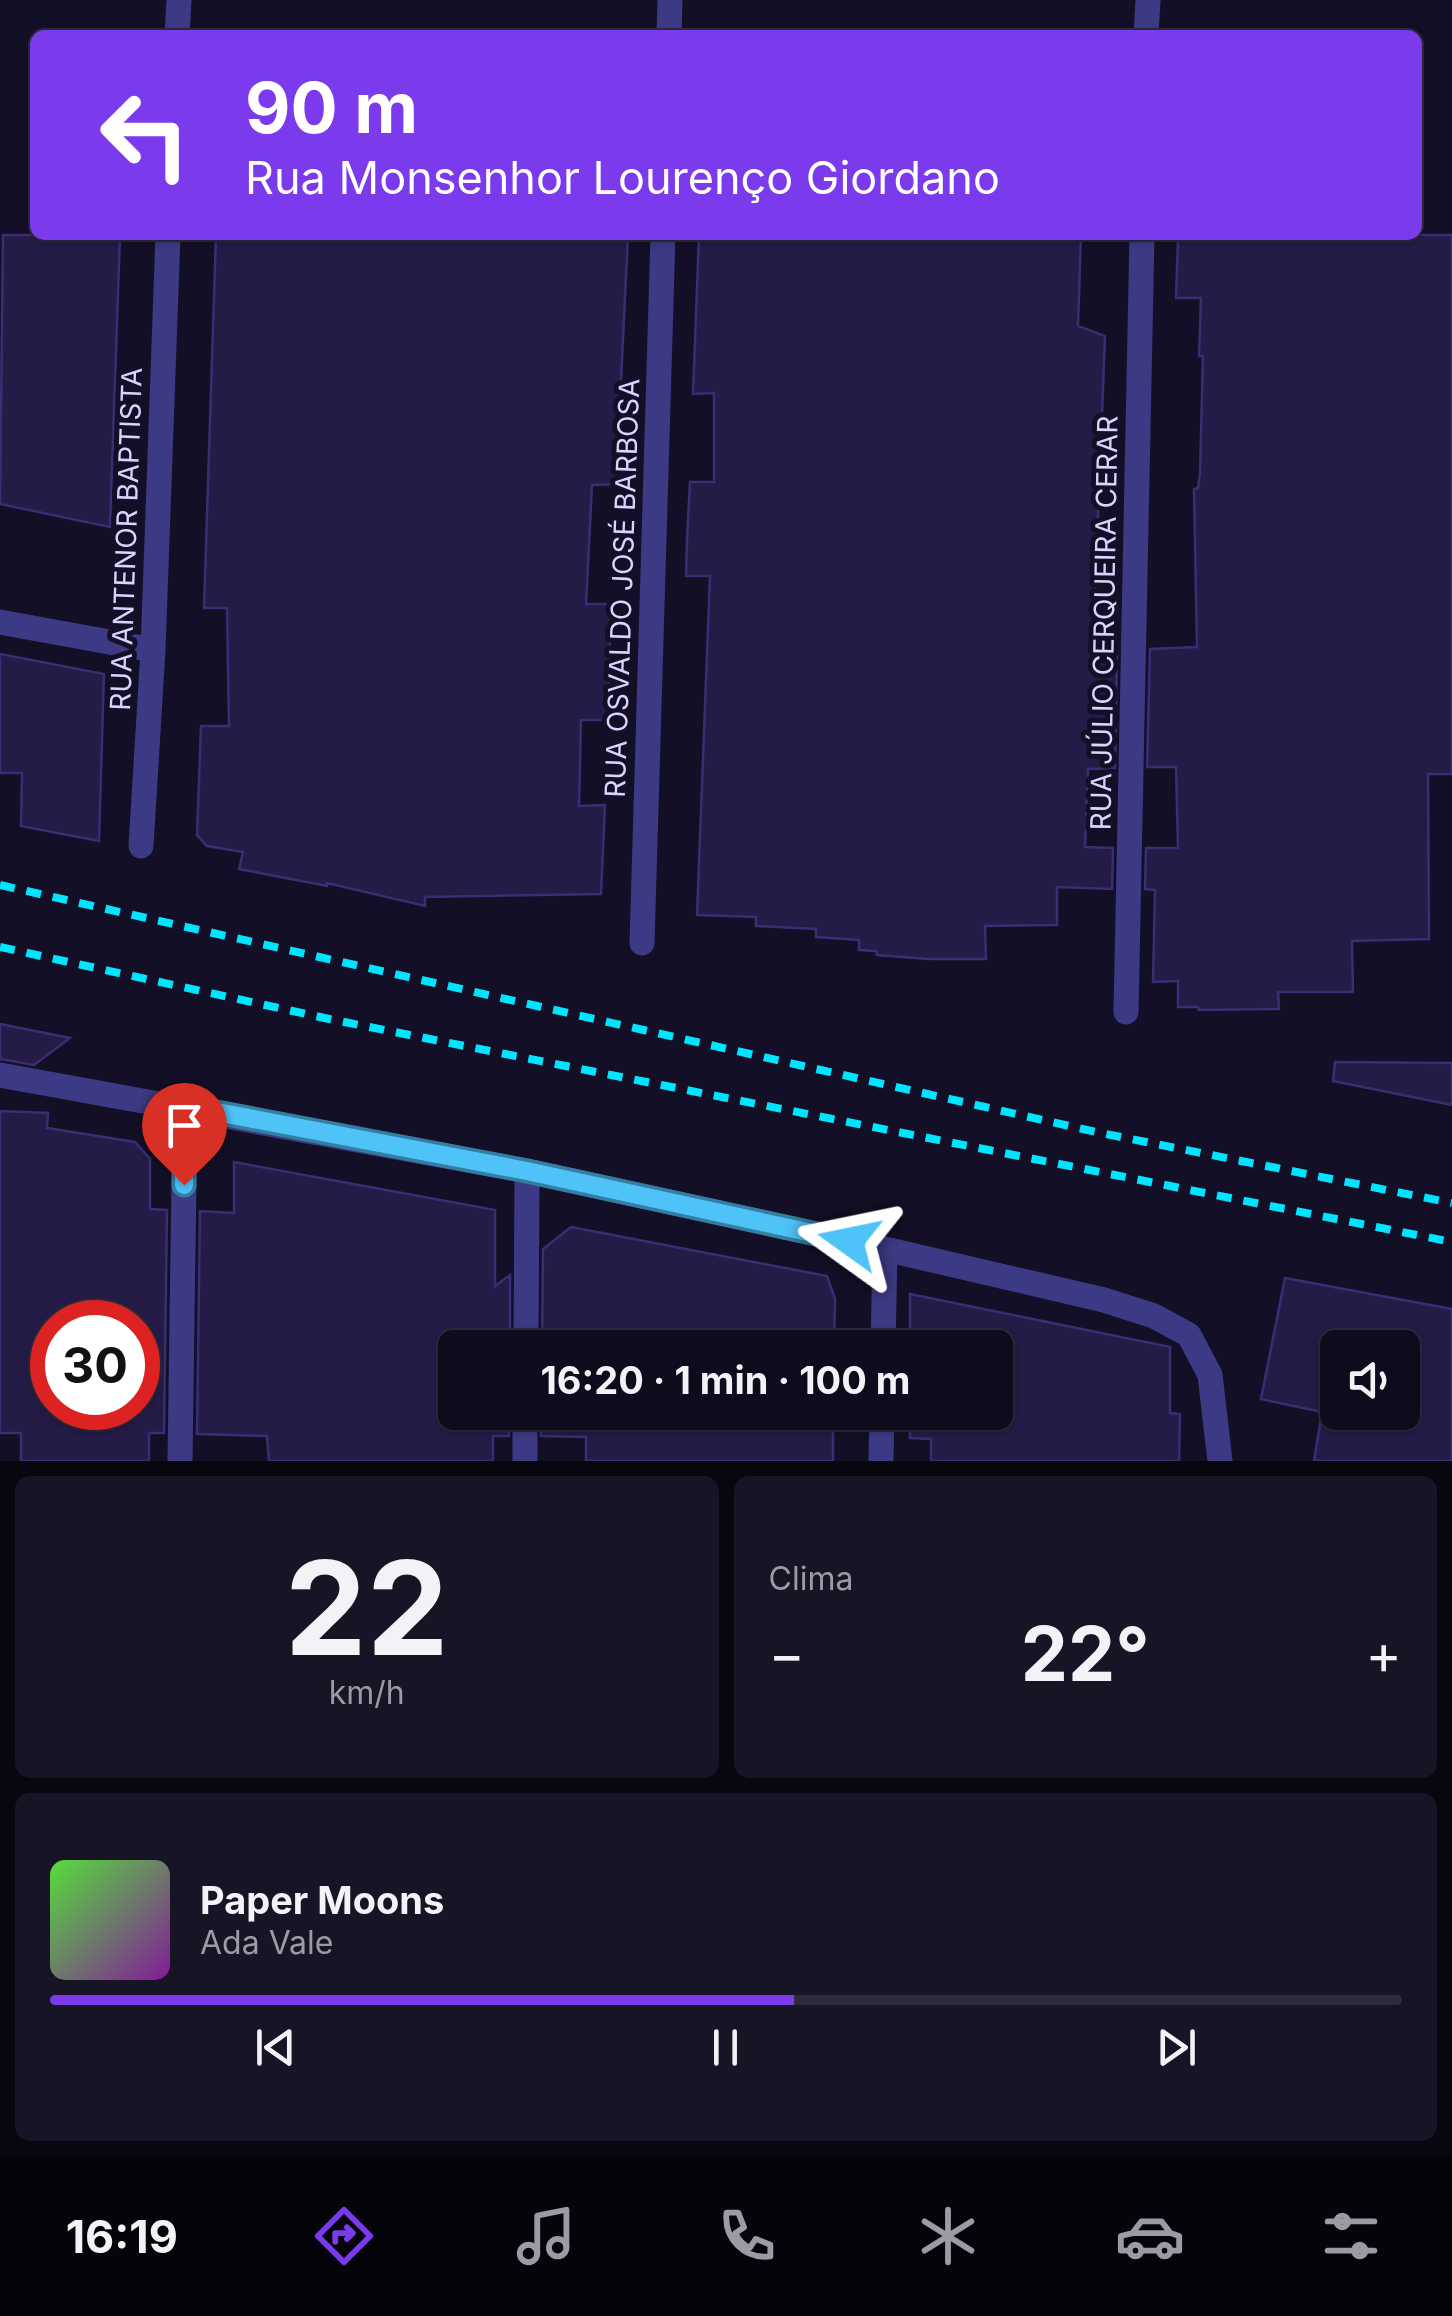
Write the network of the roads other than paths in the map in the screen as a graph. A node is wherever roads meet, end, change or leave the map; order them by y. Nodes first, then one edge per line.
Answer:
1 (179, 0) edge
2 (670, 0) edge
3 (1148, 0) edge
4 (177, 30) edge
5 (669, 30) edge
6 (1146, 30) edge
7 (168, 240) edge
8 (662, 240) edge
9 (1142, 240) edge
10 (0, 622) edge
11 (153, 650) junction
12 (141, 846) dead end
13 (642, 943) dead end
14 (1126, 1012) dead end
15 (0, 1075) edge
16 (185, 1106) junction
17 (527, 1171) junction
18 (885, 1248) junction
19 (526, 1330) edge
20 (883, 1330) edge
21 (525, 1430) edge
22 (882, 1430) edge
23 (180, 1461) edge
24 (525, 1461) edge
25 (881, 1461) edge
26 (1220, 1461) edge

1 - 4 street
2 - 5 street
3 - 6 street
7 - 11 street, RUA ANTENOR BAPTISTA
8 - 13 street, RUA OSVALDO JOSÉ BARBOSA
9 - 14 street, RUA JÚLIO CERQUEIRA CERAR
10 - 11 street
11 - 12 street, RUA ANTENOR BAPTISTA
15 - 16 street
16 - 17 street
16 - 23 street
17 - 18 street
17 - 19 street
18 - 20 street
18 - 26 street
21 - 24 street
22 - 25 street

